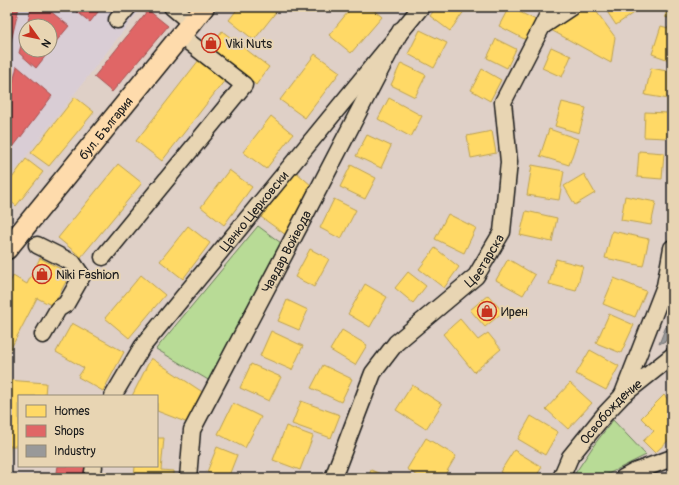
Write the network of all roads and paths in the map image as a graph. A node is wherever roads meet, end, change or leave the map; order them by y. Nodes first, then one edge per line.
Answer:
1 (128, 7) edge
2 (172, 7) edge
3 (204, 7) edge
4 (421, 7) edge
5 (552, 7) edge
6 (571, 7) edge
7 (117, 20) dead end
8 (542, 26) junction
9 (186, 30) junction
10 (401, 30) junction
11 (37, 245) dead end
12 (672, 248) edge
13 (7, 249) edge
14 (103, 257) dead end
15 (43, 334) dead end
16 (672, 356) edge
17 (114, 395) edge
18 (623, 395) junction
19 (672, 458) edge
20 (94, 467) edge
21 (92, 478) edge
22 (188, 478) edge
23 (332, 478) edge
24 (561, 478) edge
25 (624, 478) edge

1 - 7 street
2 - 9 street
3 - 9 main road, бул. България
4 - 10 street
5 - 8 street, Цветарска
6 - 8 street
8 - 23 street, Цветарска
9 - 13 main road, бул. България
9 - 14 street
10 - 17 street, Цанко Церковски
10 - 22 street, Чавдар Войвода
11 - 15 street
12 - 18 street
16 - 18 street, Освобождение
18 - 24 street, Освобождение
19 - 25 street
20 - 21 street

